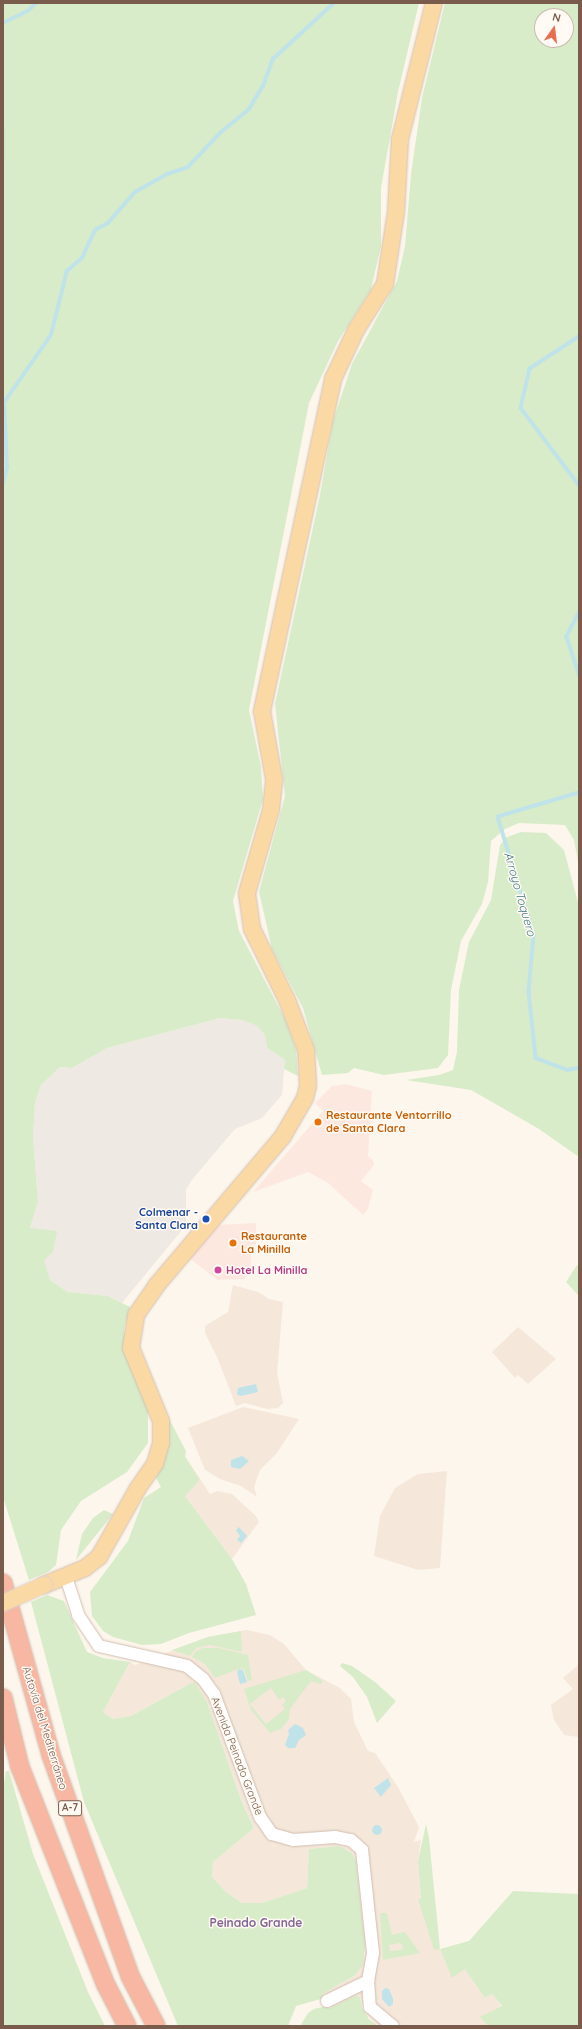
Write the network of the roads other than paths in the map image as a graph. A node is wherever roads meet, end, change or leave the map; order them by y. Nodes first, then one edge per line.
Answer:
1 (434, 3) edge
2 (66, 1577) junction
3 (3, 1583) edge
4 (3, 1603) edge
5 (3, 1698) edge
6 (368, 1981) junction
7 (327, 2001) dead end
8 (127, 2026) edge
9 (156, 2026) edge
10 (393, 2026) edge

1 - 2 main road
2 - 4 main road, bridge
2 - 6 street, Avenida Peinado Grande
3 - 9 highway, Autovía del Mediterráneo / A-7
5 - 8 highway
6 - 7 street
6 - 10 street, Avenida Peinado Grande

